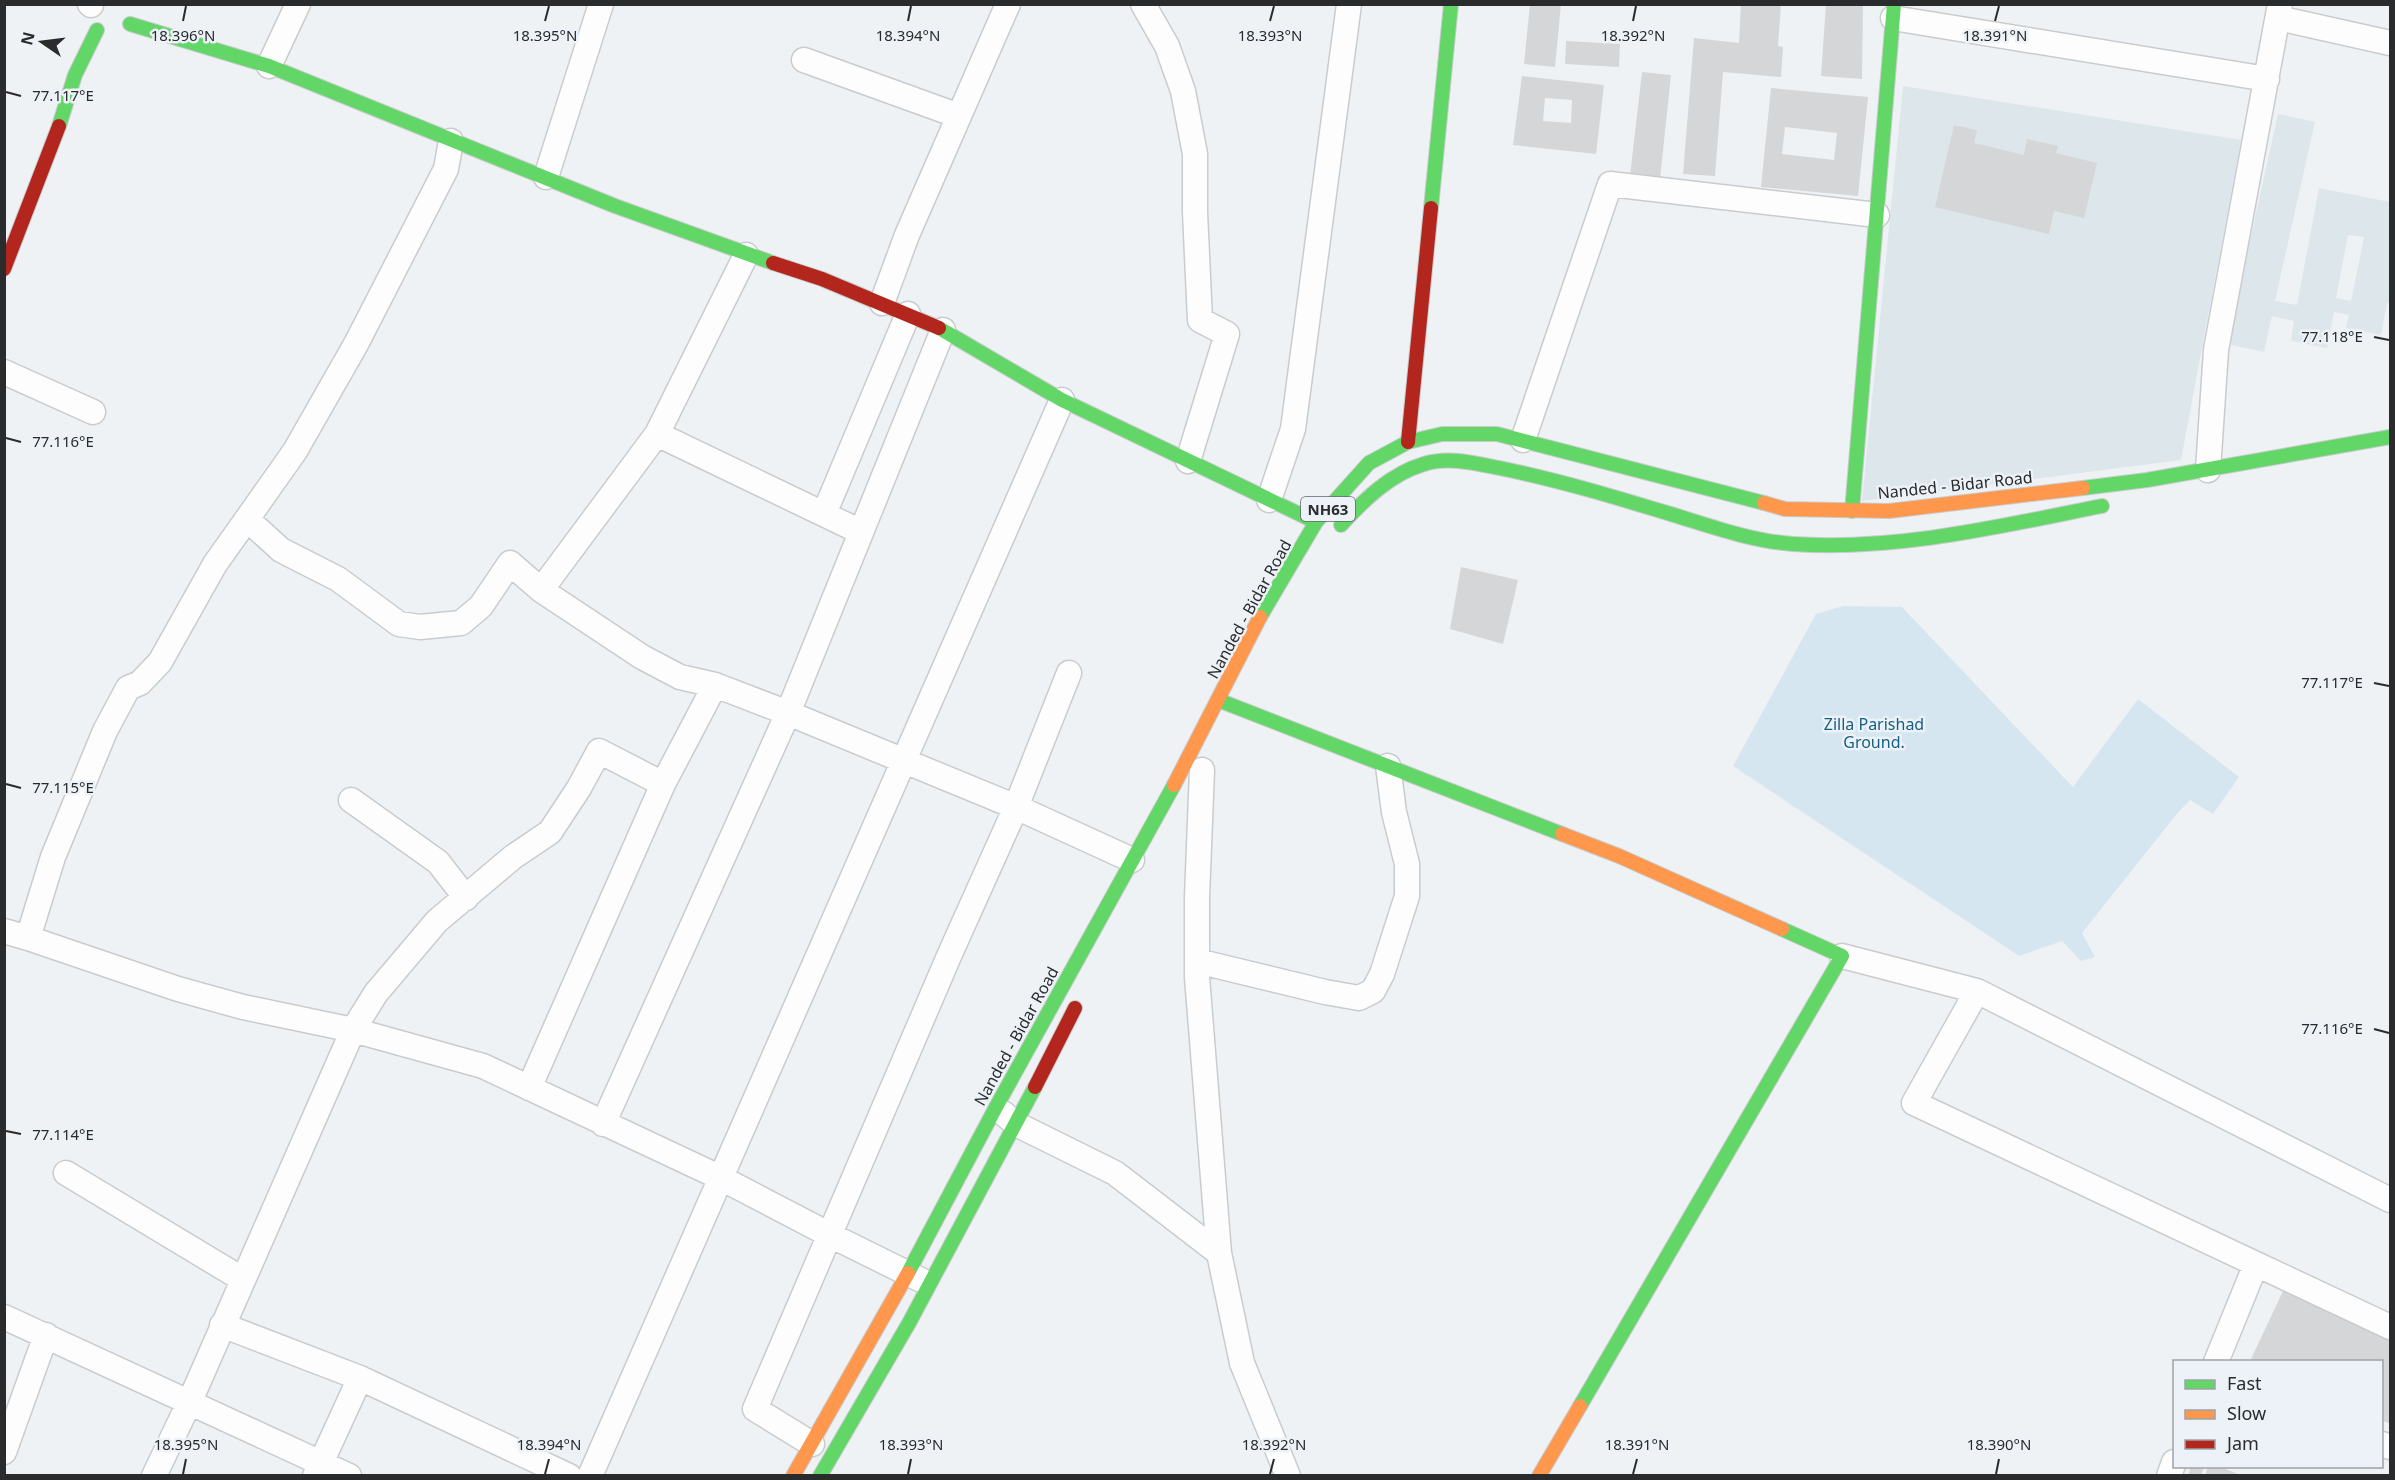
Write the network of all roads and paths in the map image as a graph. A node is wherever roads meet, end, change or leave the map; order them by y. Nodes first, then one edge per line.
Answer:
1 (298, 4) edge
2 (602, 4) edge
3 (1008, 4) edge
4 (1143, 4) edge
5 (1349, 4) edge
6 (1451, 4) edge
7 (91, 5) edge
8 (1894, 11) edge
9 (2279, 11) edge
10 (97, 30) junction
11 (2391, 43) edge
12 (804, 60) dead end
13 (269, 66) junction
14 (2266, 79) junction
15 (959, 116) junction
16 (451, 141) junction
17 (546, 177) junction
18 (1877, 215) junction
19 (746, 255) junction
20 (4, 269) edge
21 (882, 303) junction
22 (908, 314) junction
23 (943, 330) junction
24 (4, 372) edge
25 (1062, 400) junction
26 (93, 411) dead end
27 (657, 434) junction
28 (2391, 437) edge
29 (1523, 440) junction
30 (1408, 442) junction
31 (1188, 461) junction
32 (2208, 470) junction
33 (1269, 500) junction
34 (2115, 504) dead end
35 (1852, 511) junction
36 (824, 514) junction
37 (248, 519) junction
38 (1316, 522) junction
39 (861, 532) junction
40 (1329, 538) dead end
41 (541, 590) junction
42 (1069, 673) dead end
43 (715, 685) junction
44 (1218, 700) junction
45 (788, 713) junction
46 (901, 759) junction
47 (1205, 765) joint
48 (1388, 766) junction
49 (663, 784) junction
50 (351, 800) dead end
51 (1186, 800) dead end
52 (1016, 807) junction
53 (1132, 860) junction
54 (466, 898) junction
55 (4, 931) edge
56 (28, 938) junction
57 (1842, 956) junction
58 (1197, 961) junction
59 (1977, 991) junction
60 (1082, 995) dead end
61 (353, 1030) junction
62 (529, 1088) junction
63 (996, 1107) junction
64 (603, 1124) junction
65 (1016, 1124) junction
66 (66, 1173) dead end
67 (719, 1177) junction
68 (2387, 1191) edge
69 (830, 1235) junction
70 (1219, 1253) junction
71 (2256, 1264) junction
72 (908, 1273) junction
73 (243, 1279) junction
74 (930, 1285) junction
75 (4, 1317) edge
76 (222, 1325) junction
77 (2391, 1327) edge
78 (46, 1335) junction
79 (2217, 1360) edge
80 (360, 1378) junction
81 (190, 1401) junction
82 (812, 1444) junction
83 (4, 1452) edge
84 (318, 1469) edge
85 (154, 1476) edge
86 (349, 1476) edge
87 (570, 1476) edge
88 (590, 1476) edge
89 (793, 1476) edge
90 (820, 1476) edge
91 (1288, 1476) edge
92 (1539, 1476) edge

1 - 13 street
2 - 17 street
3 - 15 street
4 - 31 street
5 - 33 street
6 - 30 main road
7 - 10 main road
8 - 14 street
8 - 18 main road
9 - 11 street
9 - 14 street
10 - 13 main road
10 - 20 main road
12 - 15 street
13 - 16 main road
14 - 32 street
15 - 21 street
16 - 17 main road
16 - 37 street
17 - 19 main road
18 - 29 street
18 - 35 main road
19 - 21 main road
19 - 27 street
21 - 22 main road
22 - 23 main road
22 - 36 street
23 - 25 main road
23 - 39 street
24 - 26 street
25 - 31 main road
25 - 46 street
27 - 36 street
27 - 41 street
28 - 32 main road, Nanded - Bidar Road / NH63
29 - 30 main road, Nanded - Bidar Road / NH63
29 - 35 main road, Nanded - Bidar Road / NH63
30 - 38 main road, Nanded - Bidar Road / NH63
31 - 33 main road
32 - 35 main road, Nanded - Bidar Road / NH63
33 - 38 main road
34 - 40 main road, NH63
36 - 39 street
37 - 41 street
37 - 56 street
38 - 44 main road, Nanded - Bidar Road / NH63
39 - 45 street
41 - 43 street
42 - 52 street
43 - 45 street
43 - 49 street
44 - 48 main road
44 - 53 main road, Nanded - Bidar Road / NH63
45 - 46 street
45 - 64 street
46 - 52 street
46 - 67 street
47 - 51 main road
47 - 58 street
48 - 57 main road
48 - 58 street
49 - 54 street
49 - 62 street
50 - 54 street
52 - 53 street
52 - 69 street
53 - 63 main road, Nanded - Bidar Road / NH63
54 - 61 street
55 - 56 street
56 - 61 street
57 - 59 street
57 - 92 main road
58 - 70 street
59 - 68 street
59 - 71 street
60 - 65 main road
61 - 62 street
61 - 73 street
62 - 64 street
63 - 65 street
63 - 72 main road, Nanded - Bidar Road / NH63
64 - 67 street
65 - 70 street
65 - 74 main road
66 - 73 street
67 - 69 street
67 - 88 street
69 - 72 street
69 - 82 street
70 - 91 street
71 - 77 street
71 - 79 street
72 - 74 street
72 - 82 main road, Nanded - Bidar Road / NH63
73 - 76 street
74 - 90 main road
75 - 78 street
76 - 80 street
76 - 81 street
78 - 81 street
78 - 83 street
80 - 84 street
80 - 87 street
81 - 84 street
81 - 85 street
82 - 89 main road, Nanded - Bidar Road / NH63
84 - 86 street

